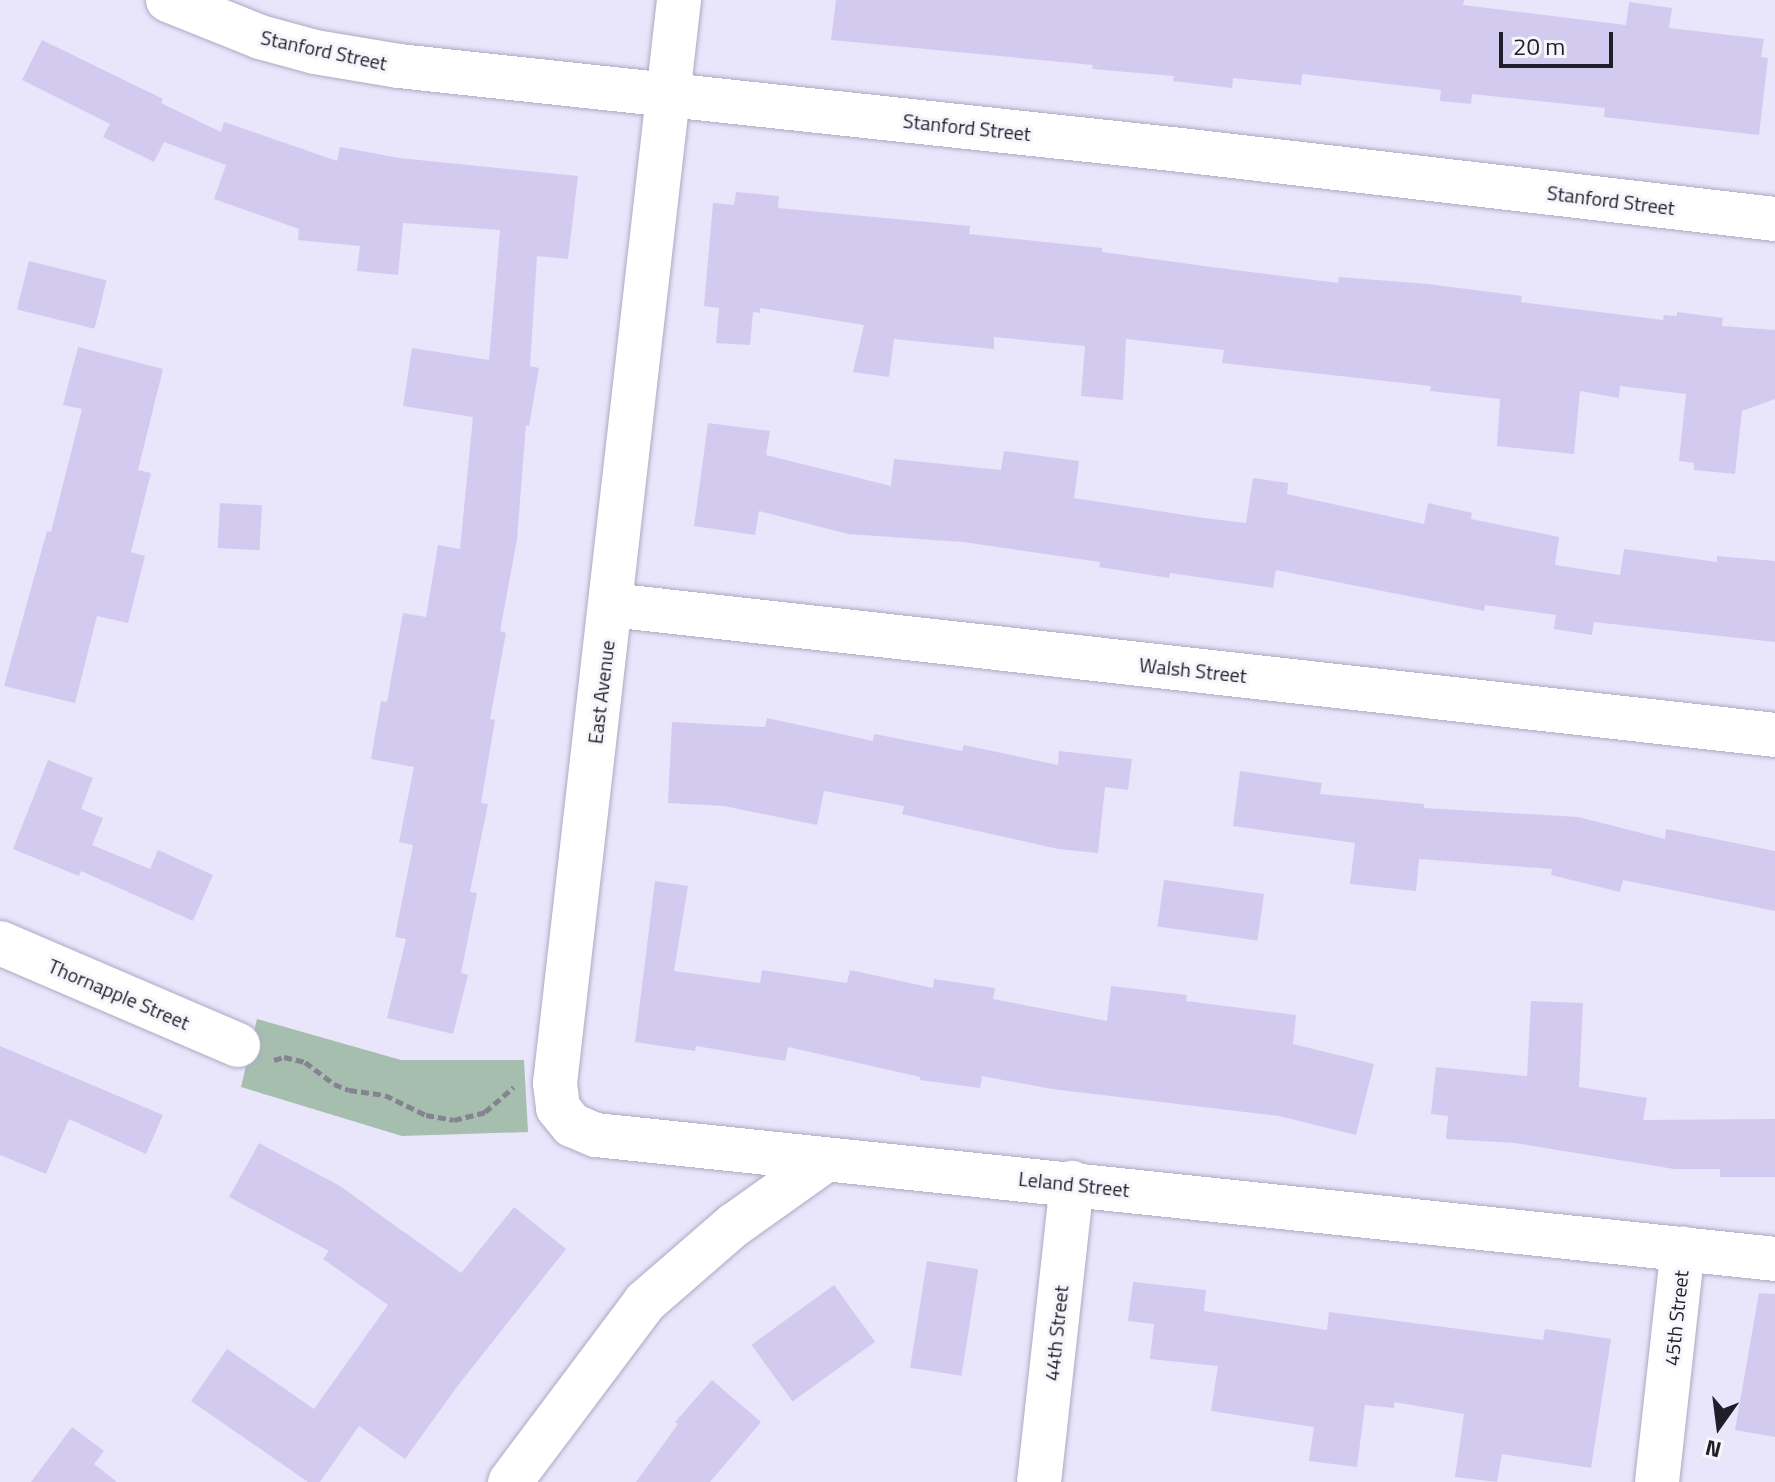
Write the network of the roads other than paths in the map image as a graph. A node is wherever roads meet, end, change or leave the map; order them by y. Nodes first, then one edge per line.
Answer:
1 (168, 0) edge
2 (679, 0) edge
3 (668, 95) junction
4 (1775, 219) edge
5 (611, 605) junction
6 (1775, 735) edge
7 (0, 943) edge
8 (238, 1045) road end
9 (824, 1161) junction
10 (1072, 1183) junction
11 (1683, 1248) junction
12 (1775, 1259) edge
13 (510, 1482) edge
14 (1039, 1482) edge
15 (1657, 1482) edge

1 - 3 street, Stanford Street
2 - 3 street, East Avenue
3 - 4 street, Stanford Street
3 - 5 street, East Avenue
5 - 6 street, Walsh Street
5 - 9 street, East Avenue
7 - 8 street, Thornapple Street
9 - 10 street, Leland Street
9 - 13 street
10 - 11 street, Leland Street
10 - 14 street, 44th Street
11 - 12 street, Leland Street
11 - 15 street, 45th Street

